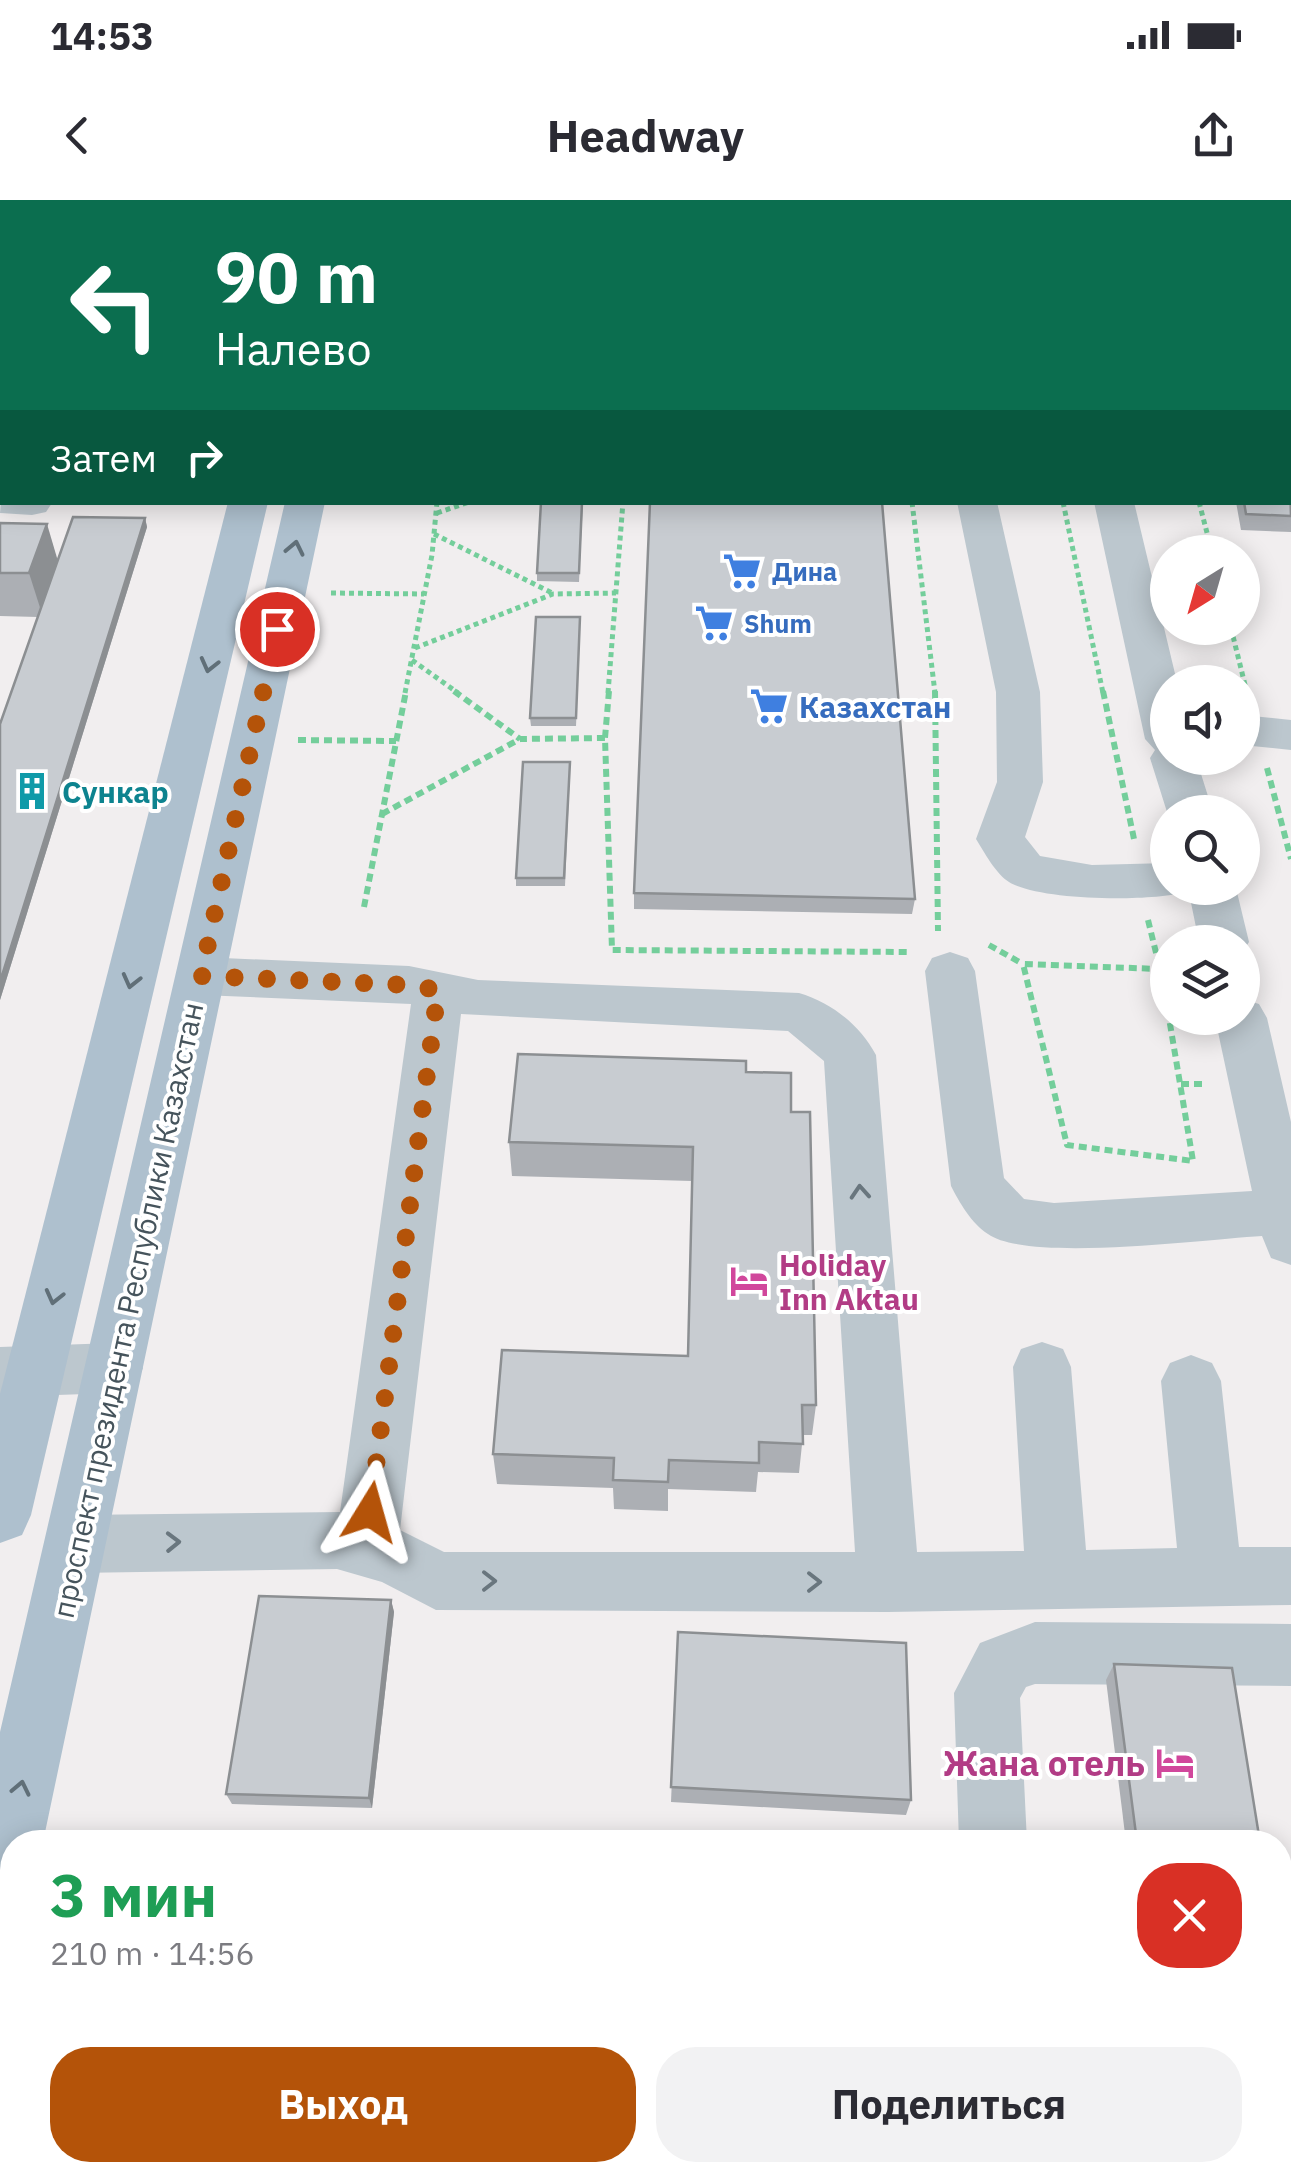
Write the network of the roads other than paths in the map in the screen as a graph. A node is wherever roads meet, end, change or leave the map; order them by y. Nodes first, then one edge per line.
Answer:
1 (247, 505) edge
2 (304, 505) edge
3 (977, 505) edge
4 (1115, 505) edge
5 (1152, 665) edge
6 (1260, 731) edge
7 (1291, 734) edge
8 (1150, 880) edge
9 (936, 952) road end
10 (201, 976) junction
11 (438, 990) junction
12 (1245, 1035) edge
13 (1288, 1227) edge
14 (114, 1368) junction
15 (1042, 1368) dead end
16 (18, 1372) edge
17 (1191, 1382) dead end
18 (0, 1516) edge
19 (75, 1544) junction
20 (366, 1549) junction
21 (1291, 1576) edge
22 (1211, 1577) junction
23 (1057, 1580) junction
24 (888, 1582) junction
25 (1291, 1654) edge
26 (12, 1830) edge
27 (993, 1830) edge

1 -> 16 main road
10 -> 2 main road, проспект президента Республики Казахстан
3 - 8 street
4 - 5 street
6 - 7 street
9 - 13 street
10 - 11 street
10 - 14 main road, проспект президента Республики Казахстан
11 - 20 street
24 -> 11 street
12 - 13 street
14 - 16 street
14 - 19 main road, проспект президента Республики Казахстан
15 - 23 street
16 - 18 main road
17 - 22 street
19 -> 20 street
26 -> 19 main road, проспект президента Республики Казахстан
20 -> 24 street
21 - 22 street
22 - 23 street
23 - 24 street
25 - 27 street

